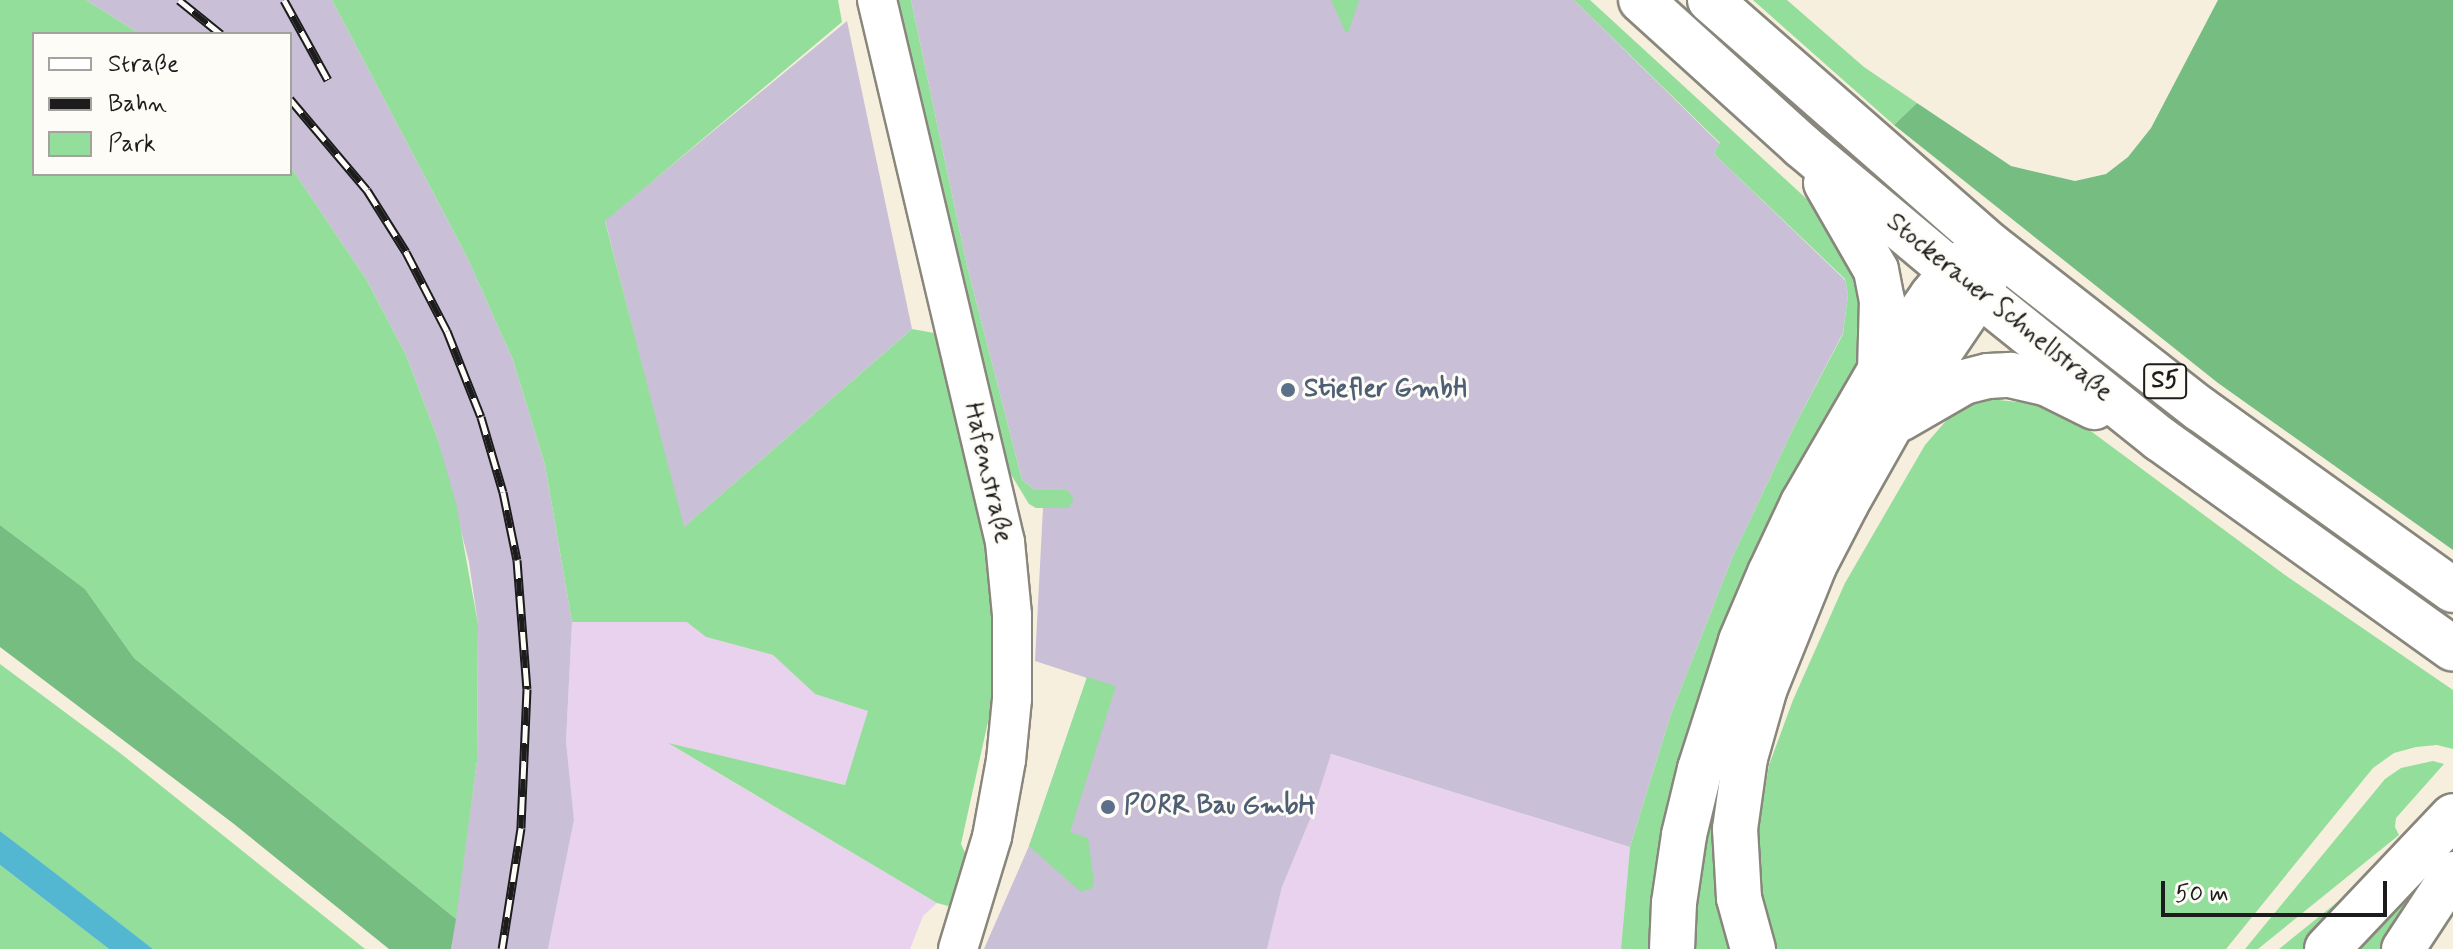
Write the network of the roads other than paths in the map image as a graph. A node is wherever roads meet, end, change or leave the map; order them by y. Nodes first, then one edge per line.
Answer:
1 (877, 0) edge
2 (1641, 0) edge
3 (1710, 0) edge
4 (1802, 146) junction
5 (1991, 246) junction
6 (1966, 283) junction
7 (1880, 370) junction
8 (1891, 424) junction
9 (2160, 439) junction
10 (2453, 590) edge
11 (2453, 649) edge
12 (2453, 816) edge
13 (2453, 873) edge
14 (958, 949) edge
15 (1672, 949) edge
16 (1753, 949) edge
17 (2327, 949) edge
18 (2403, 949) edge

1 - 14 street, Hafenstraße
2 - 4 highway, Stockerauer Schnellstraße / S5
3 - 5 highway, Stockerauer Schnellstraße / S5
4 - 6 highway, Stockerauer Schnellstraße / S5
4 - 7 highway
5 - 6 highway
5 - 10 highway, Stockerauer Schnellstraße / S5
6 - 7 highway
6 - 8 highway
6 - 9 highway, Stockerauer Schnellstraße / S5
7 - 15 highway
8 - 9 highway
8 - 16 highway
9 - 11 highway, Stockerauer Schnellstraße / S5
12 - 17 highway
13 - 18 main road

